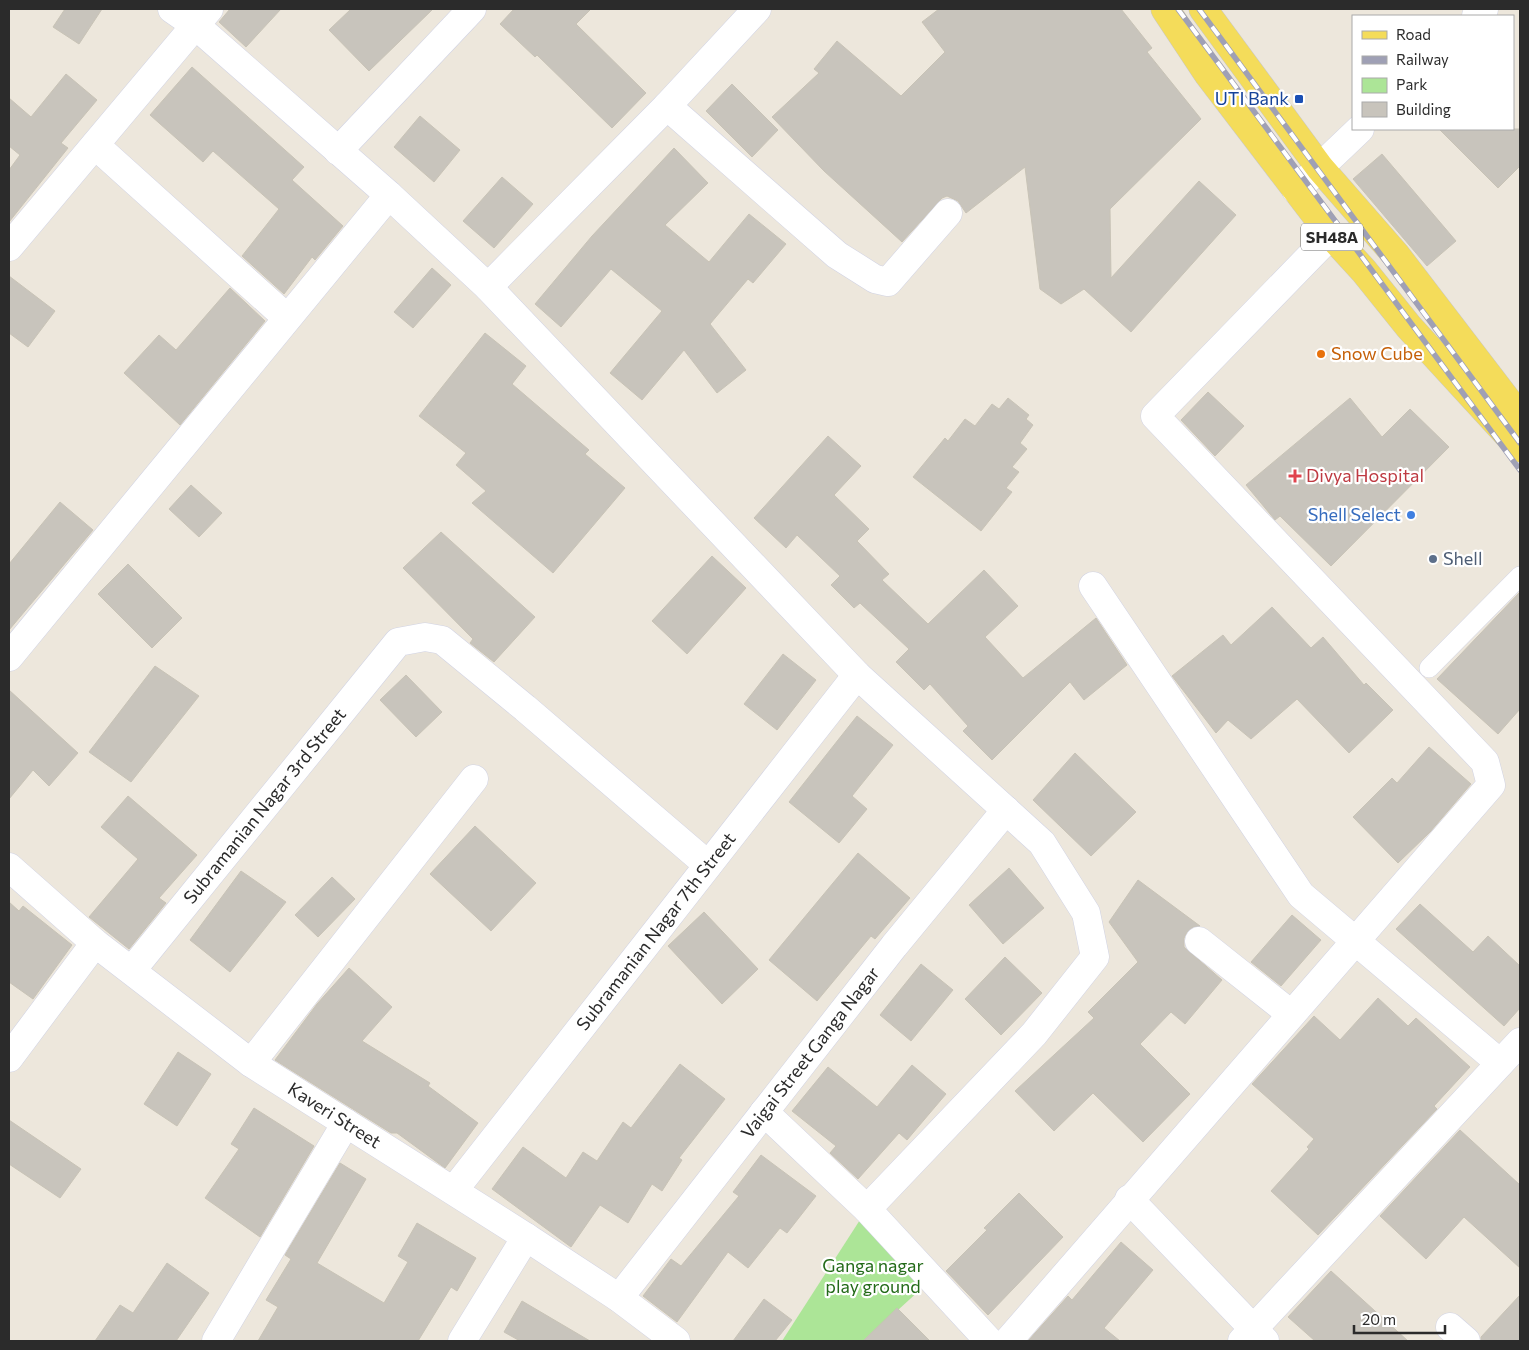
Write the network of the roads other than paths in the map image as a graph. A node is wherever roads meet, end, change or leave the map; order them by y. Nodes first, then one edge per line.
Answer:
1 (172, 9) edge
2 (472, 9) edge
3 (757, 9) edge
4 (1165, 9) edge
5 (1203, 9) edge
6 (202, 17) edge
7 (667, 106) junction
8 (1359, 130) edge
9 (95, 144) junction
10 (338, 151) junction
11 (1320, 168) junction
12 (1296, 190) junction
13 (389, 195) junction
14 (948, 213) dead end
15 (1331, 235) junction
16 (9, 247) edge
17 (488, 287) junction
18 (287, 318) junction
19 (1520, 417) edge
20 (1520, 448) edge
21 (1520, 576) edge
22 (1093, 586) dead end
23 (9, 657) edge
24 (1429, 668) dead end
25 (858, 675) junction
26 (474, 779) dead end
27 (1006, 810) junction
28 (708, 865) junction
29 (9, 866) edge
30 (1356, 940) junction
31 (1200, 941) dead end
32 (95, 943) junction
33 (132, 970) junction
34 (1291, 1014) junction
35 (1520, 1042) edge
36 (9, 1058) edge
37 (252, 1063) junction
38 (1500, 1063) junction
39 (764, 1112) junction
40 (346, 1123) junction
41 (454, 1190) junction
42 (1129, 1199) junction
43 (867, 1209) junction
44 (526, 1237) junction
45 (619, 1298) junction
46 (1253, 1337) edge
47 (216, 1341) edge
48 (462, 1341) edge
49 (676, 1341) edge
50 (989, 1341) edge
51 (1008, 1341) edge

1 - 6 street
2 - 10 street
3 - 7 street
4 - 12 main road, SH48A
5 - 11 main road, SH48A
6 - 9 street
6 - 10 street
7 - 14 street
7 - 17 street
8 - 11 street
9 - 16 street
9 - 18 street
10 - 13 street
11 - 12 street
11 - 19 main road, SH48A
12 - 15 main road, SH48A
13 - 17 street
13 - 18 street
15 - 20 main road, SH48A
15 - 30 street
17 - 25 street
18 - 23 street
21 - 24 lane
22 - 30 street
25 - 27 street
25 - 28 street, Subramanian Nagar 7th Street
26 - 37 street
27 - 39 street, Vaigai Street Ganga Nagar
27 - 43 street
28 - 33 street, Subramanian Nagar 3rd Street
28 - 41 street, Subramanian Nagar 7th Street
29 - 32 street, Kaveri Street
30 - 34 street
30 - 38 street
31 - 34 street
32 - 33 street, Kaveri Street
32 - 36 street
33 - 37 street, Kaveri Street
34 - 42 street
35 - 38 street
37 - 40 street, Kaveri Street
38 - 46 street
39 - 43 street
39 - 45 street, Vaigai Street Ganga Nagar
40 - 41 street, Kaveri Street
40 - 47 street
41 - 44 street, Kaveri Street
42 - 46 street
42 - 51 street
43 - 50 street
44 - 45 street, Kaveri Street
44 - 48 street
45 - 49 street, Kaveri Street

